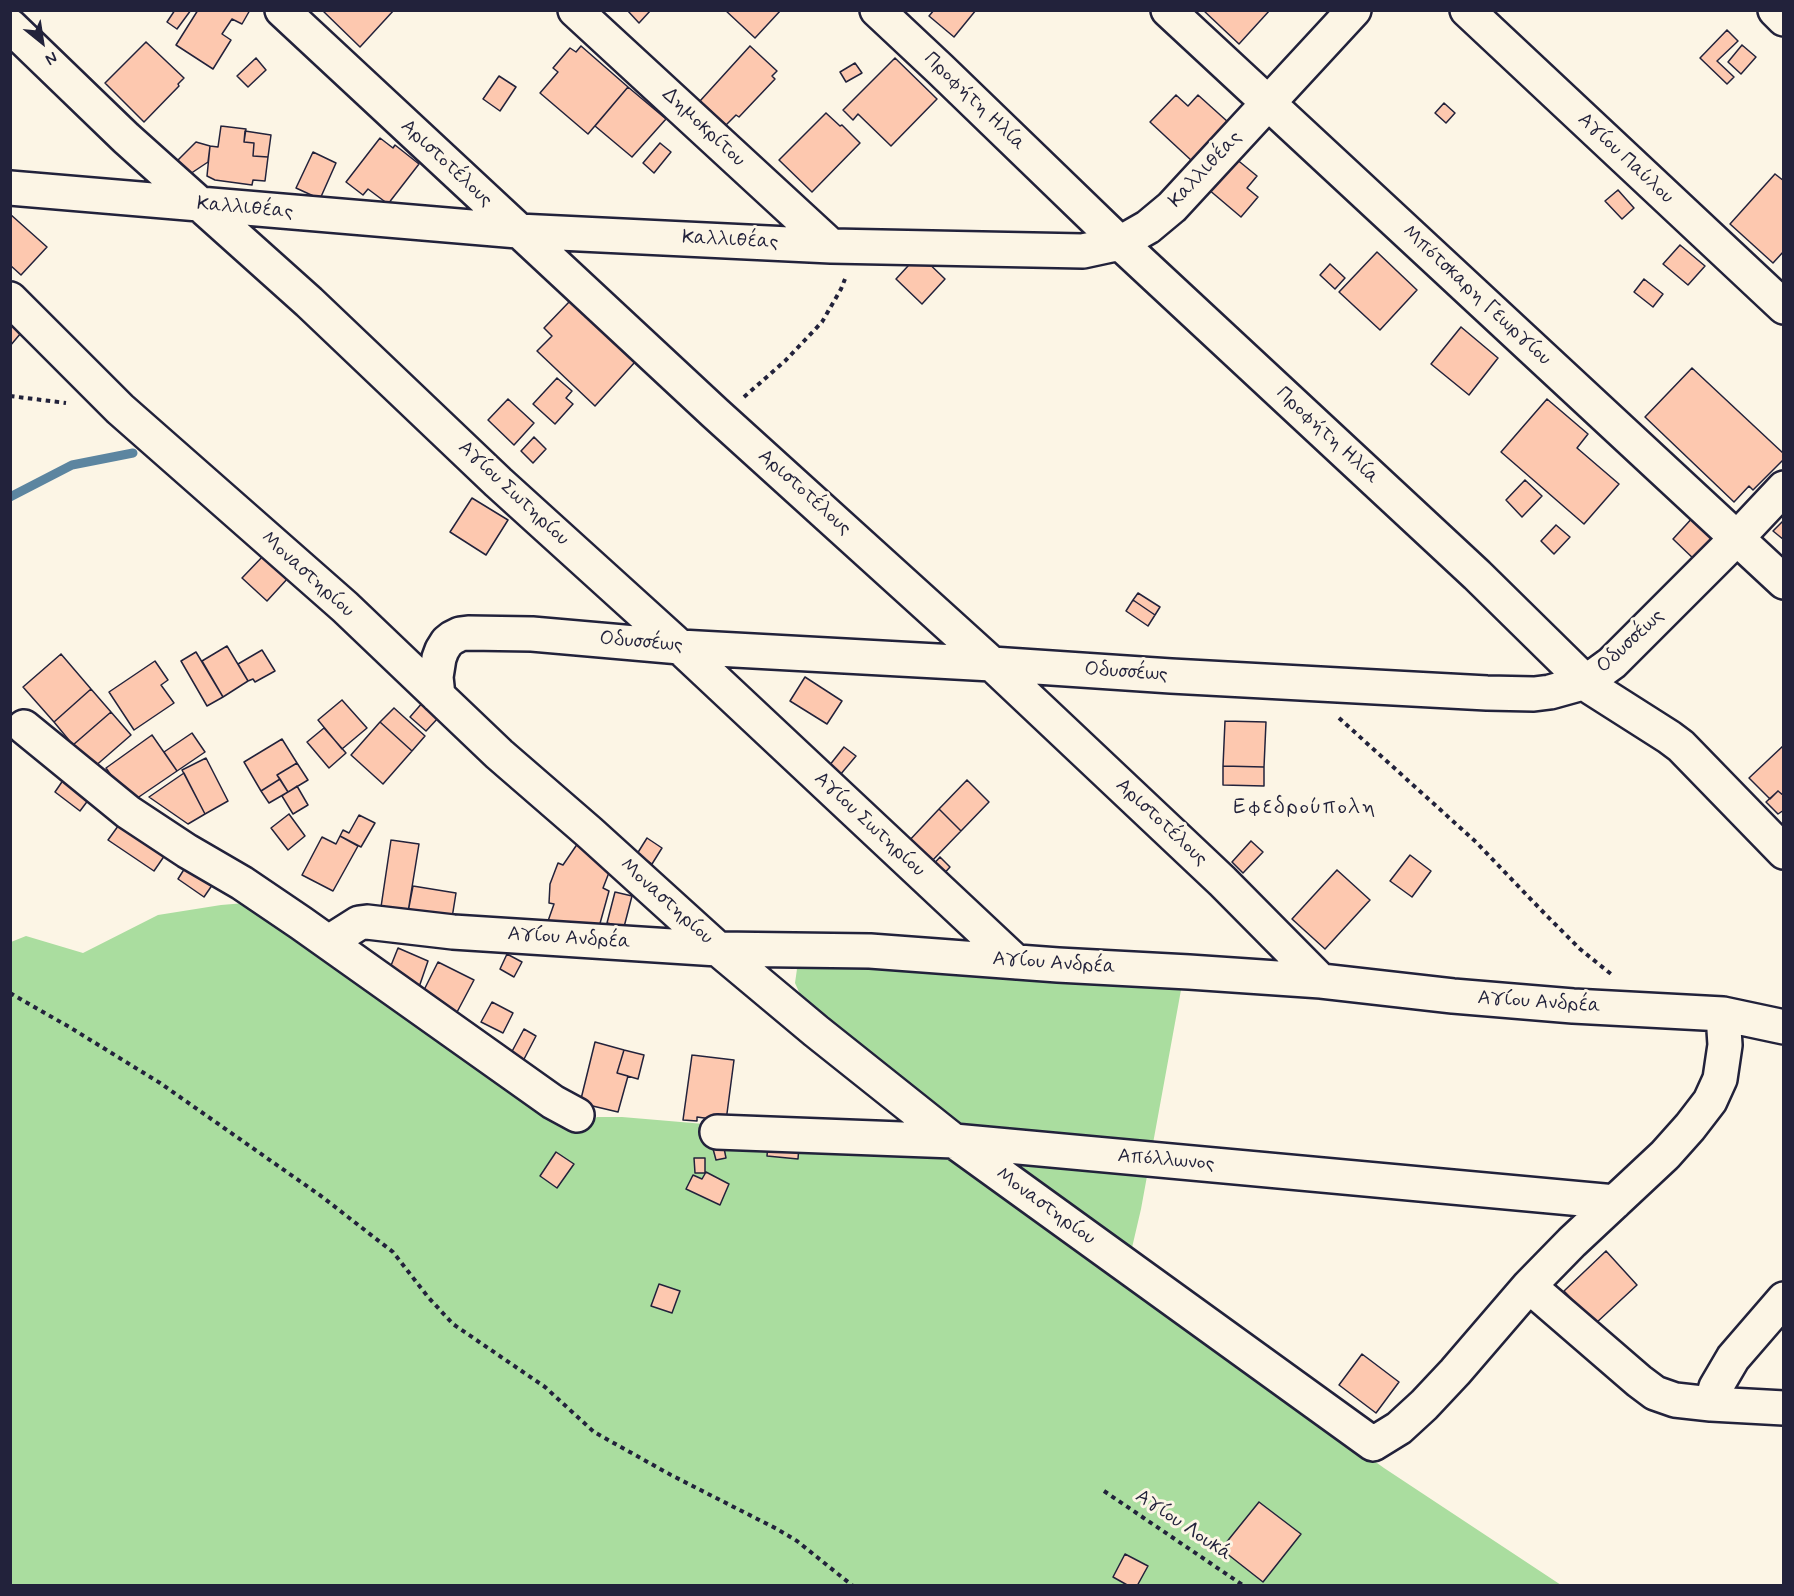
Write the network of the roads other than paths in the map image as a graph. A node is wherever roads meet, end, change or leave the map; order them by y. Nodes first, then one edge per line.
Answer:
1 (282, 10) edge
2 (575, 10) edge
3 (877, 10) edge
4 (1168, 10) edge
5 (1354, 10) edge
6 (1467, 10) edge
7 (1775, 10) edge
8 (1784, 19) edge
9 (10, 26) edge
10 (1268, 103) junction
11 (10, 188) edge
12 (201, 205) junction
13 (518, 231) junction
14 (1120, 243) junction
15 (831, 246) junction
16 (10, 300) edge
17 (1784, 307) edge
18 (1784, 488) edge
19 (1737, 538) junction
20 (1784, 582) edge
21 (680, 647) junction
22 (992, 664) junction
23 (1586, 682) junction
24 (438, 696) junction
25 (24, 727) dead end
26 (1784, 852) edge
27 (329, 942) junction
28 (718, 949) junction
29 (1016, 962) junction
30 (1321, 981) junction
31 (1724, 1014) junction
32 (1784, 1028) edge
33 (577, 1114) dead end
34 (717, 1132) dead end
35 (954, 1141) junction
36 (1616, 1202) junction
37 (1529, 1286) junction
38 (1784, 1299) edge
39 (1711, 1404) junction
40 (1784, 1408) edge

1 - 13 street, Αριστοτέλους
2 - 15 street, Δημοκρίτου
3 - 14 street, Προφήτη Ηλία
4 - 10 street, Μπότσκαρη Γεωργίου
5 - 10 street, Καλλιθέας
6 - 17 street, Αγίου Παύλου
7 - 8 street
9 - 12 street, Αγίου Σωτηρίου
10 - 14 street, Καλλιθέας
10 - 19 street, Μπότσκαρη Γεωργίου
11 - 12 street, Καλλιθέας
12 - 13 street, Καλλιθέας
12 - 21 street, Αγίου Σωτηρίου
13 - 15 street, Καλλιθέας
13 - 22 street, Αριστοτέλους
14 - 15 street, Καλλιθέας
14 - 23 street, Προφήτη Ηλία
16 - 24 street, Μοναστηρίου
18 - 19 street, Οδυσσέως
19 - 20 street, Μπότσκαρη Γεωργίου
19 - 23 street, Οδυσσέως
21 - 22 street, Οδυσσέως
21 - 24 street, Οδυσσέως
21 - 29 street, Αγίου Σωτηρίου
22 - 23 street, Οδυσσέως
22 - 30 street, Αριστοτέλους
23 - 26 street, Προφήτη Ηλία
24 - 28 street, Μοναστηρίου
25 - 27 street
27 - 28 street, Αγίου Ανδρέα
27 - 33 street
28 - 29 street, Αγίου Ανδρέα
28 - 35 street, Μοναστηρίου
29 - 30 street, Αγίου Ανδρέα
30 - 31 street, Αγίου Ανδρέα
31 - 32 street, Αγίου Ανδρέα
31 - 36 street
34 - 35 street, Απόλλωνος
35 - 36 street, Απόλλωνος
35 - 37 street, Μοναστηρίου
36 - 37 street
37 - 39 street
38 - 39 street
39 - 40 street

